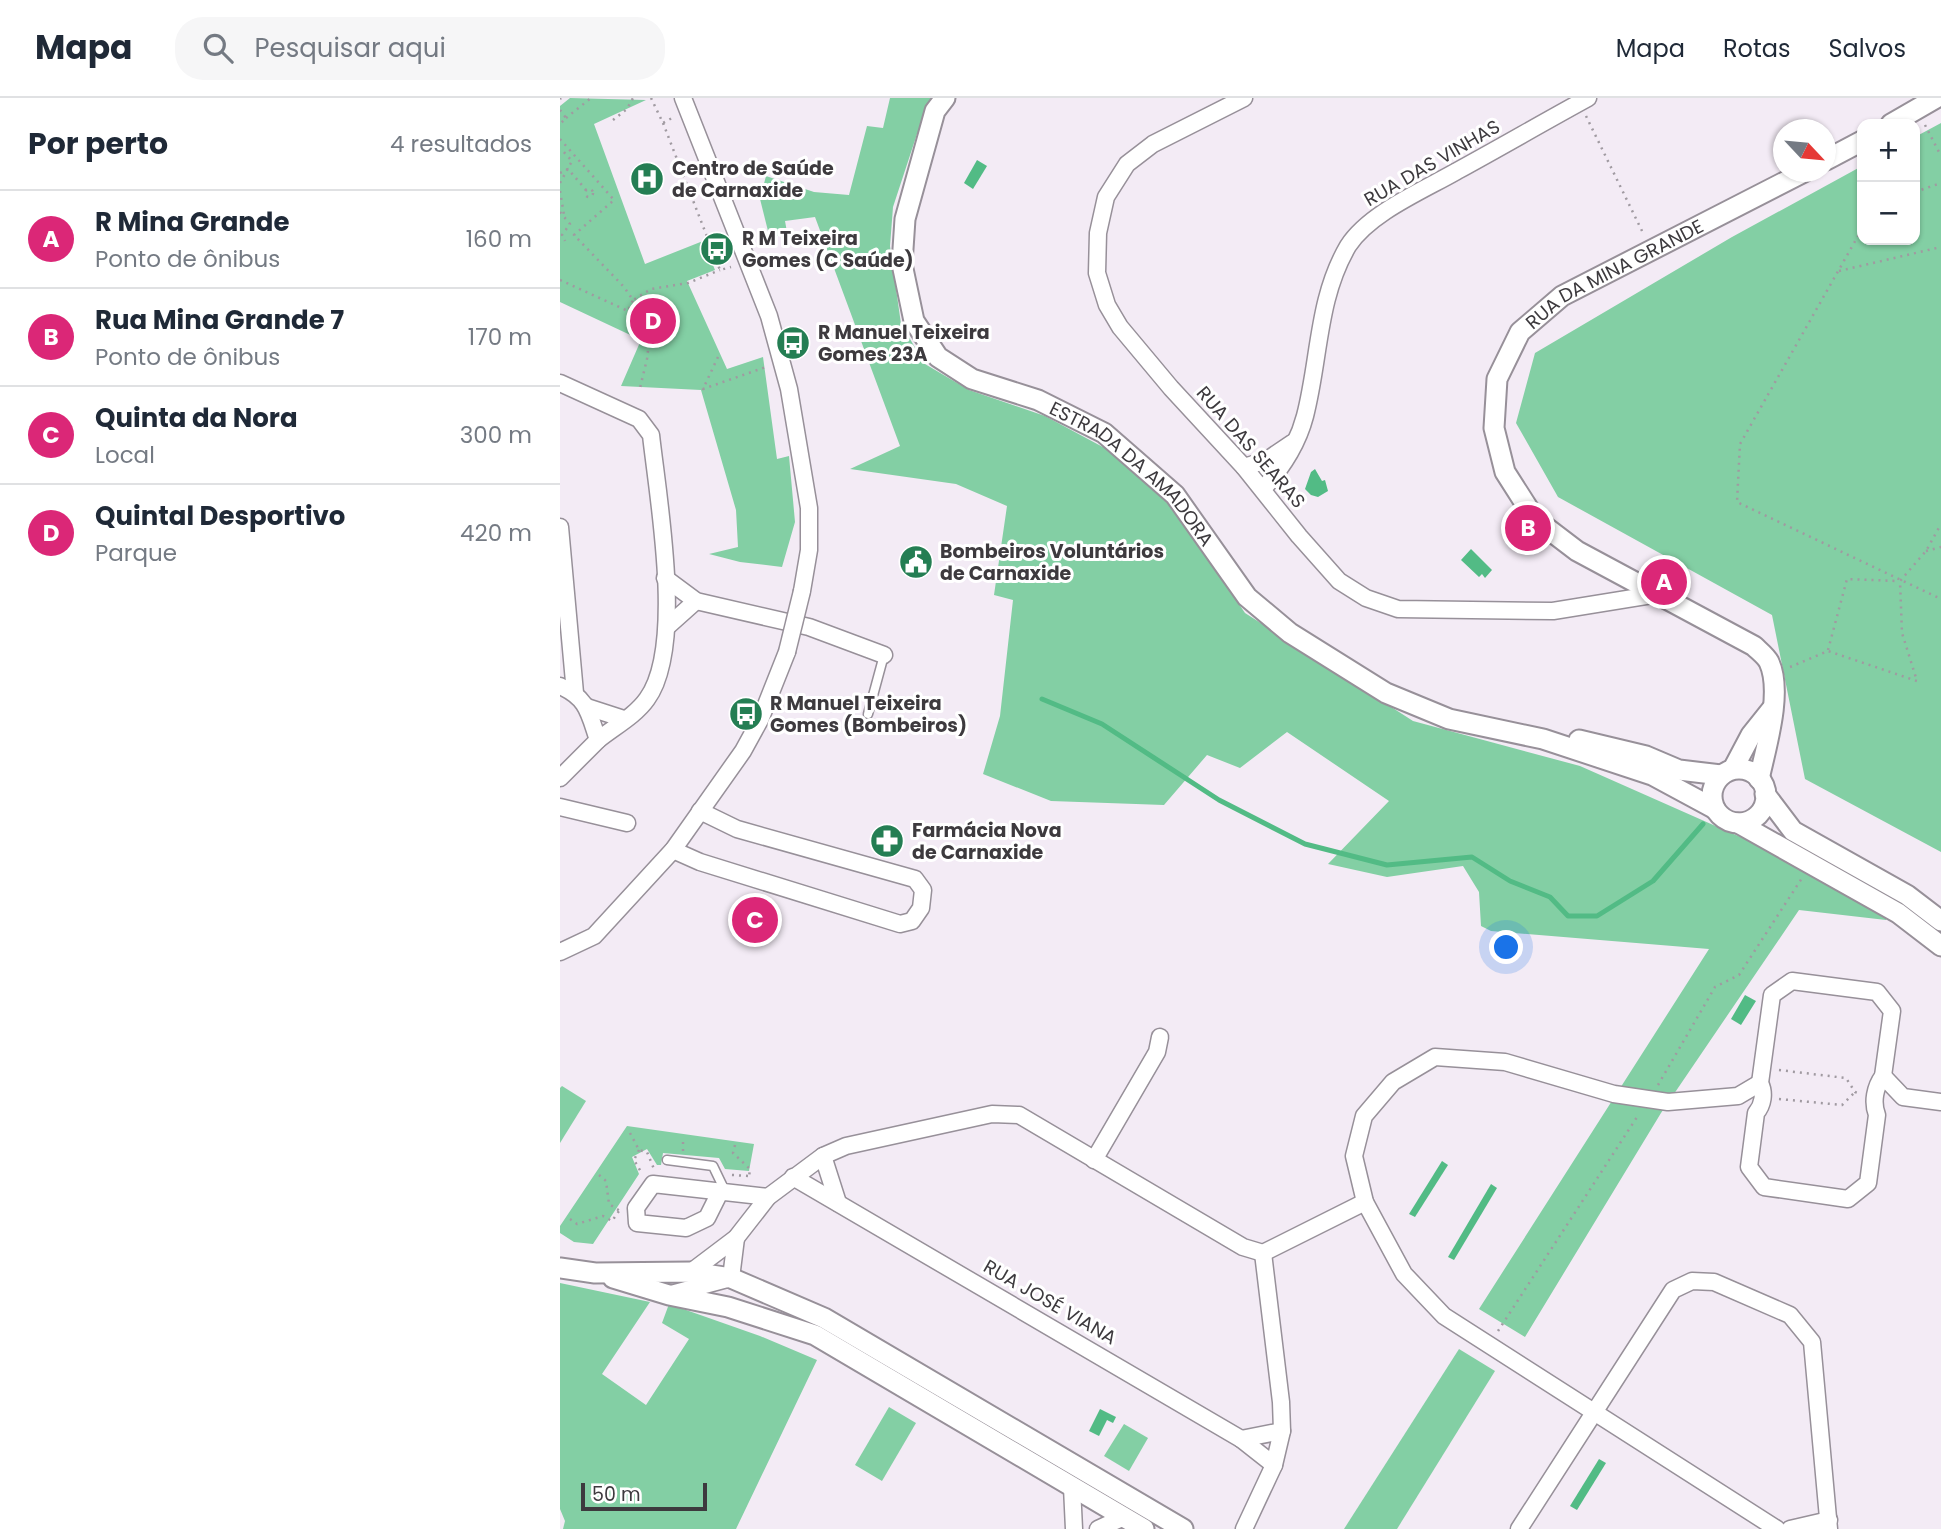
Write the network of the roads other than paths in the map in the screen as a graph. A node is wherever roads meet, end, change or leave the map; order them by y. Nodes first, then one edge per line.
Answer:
1 (945, 98) edge
2 (1244, 98) edge
3 (1936, 98) edge
4 (1583, 100) edge
5 (685, 104) edge
6 (1900, 119) edge
7 (1857, 144) edge
8 (1836, 154) edge
9 (1784, 182) edge
10 (560, 383) edge
11 (1296, 439) junction
12 (1244, 467) junction
13 (1263, 489) junction
14 (560, 527) edge
15 (665, 578) junction
16 (1658, 594) junction
17 (696, 601) junction
18 (668, 626) junction
19 (884, 655) joint
20 (566, 658) edge
21 (567, 690) edge
22 (587, 707) junction
23 (1773, 707) junction
24 (868, 714) dead end
25 (624, 719) junction
26 (1543, 738) junction
27 (598, 740) junction
28 (1727, 772) junction
29 (560, 778) edge
30 (1762, 786) junction
31 (560, 807) edge
32 (1715, 809) junction
33 (700, 811) junction
34 (1738, 822) junction
35 (627, 823) dead end
36 (673, 850) junction
37 (1941, 921) edge
38 (1941, 946) edge
39 (560, 952) edge
40 (1160, 1037) dead end
41 (1883, 1076) junction
42 (1762, 1082) junction
43 (1738, 1096) junction
44 (1903, 1097) junction
45 (1941, 1102) edge
46 (1756, 1113) junction
47 (1878, 1115) junction
48 (823, 1156) junction
49 (667, 1160) dead end
50 (1094, 1160) junction
51 (793, 1177) junction
52 (723, 1191) junction
53 (768, 1197) junction
54 (1365, 1202) junction
55 (838, 1203) junction
56 (736, 1238) junction
57 (1263, 1253) junction
58 (560, 1268) edge
59 (691, 1272) junction
60 (596, 1273) junction
61 (731, 1278) junction
62 (669, 1295) junction
63 (1593, 1412) junction
64 (1282, 1431) junction
65 (1241, 1438) junction
66 (1274, 1465) junction
67 (1072, 1487) junction
68 (1124, 1517) junction
69 (1829, 1525) edge
70 (1241, 1527) edge
71 (1074, 1529) edge
72 (1098, 1529) edge
73 (1144, 1529) edge
74 (1183, 1529) edge
75 (1519, 1529) edge
76 (1777, 1529) edge
77 (1790, 1529) edge

1 - 26 street, ESTRADA DA AMADORA
2 - 12 street, RUA DAS SEARAS
3 - 6 street
4 - 11 street, RUA DAS VINHAS
5 - 33 street, bridge
7 - 8 street
9 - 16 street, RUA DA MINA GRANDE
10 - 15 street
11 - 12 street
11 - 13 street, RUA DAS VINHAS
12 - 13 street, RUA DAS SEARAS
13 - 16 street, RUA DAS SEARAS
14 - 20 street
15 - 17 street
15 - 18 street
16 - 23 street, RUA DA MINA GRANDE
17 - 18 street
17 - 19 street
18 - 25 street
19 - 24 lane
20 - 21 street
21 - 22 street
22 - 25 street
22 - 27 street
23 - 28 street
23 - 30 street
25 - 27 street
26 - 28 street, ESTRADA DA AMADORA
26 - 32 street, ESTRADA DA AMADORA
27 - 29 street
28 - 30 street
28 - 32 street
30 - 34 street
30 - 37 street
31 - 35 street
32 - 34 street
33 - 36 street
33 - 36 street
34 - 38 street
36 - 39 street
40 - 50 street
41 - 42 street
41 - 44 street
41 - 47 street
42 - 43 street
42 - 46 street
43 - 46 street
43 - 54 street
44 - 45 street
44 - 47 street
46 - 47 street
48 - 50 street
48 - 51 street
48 - 55 street
49 - 52 lane
50 - 57 street
51 - 53 street
51 - 55 street, RUA JOSÉ VIANA
52 - 52 street
52 - 53 street
53 - 56 street
54 - 57 street
54 - 63 street
55 - 65 street, RUA JOSÉ VIANA
56 - 59 street
56 - 61 street
57 - 64 street
58 - 60 street
59 - 60 street
59 - 61 street
60 - 62 street
61 - 62 street
61 - 74 street
62 - 67 street
63 - 69 street
63 - 75 street
63 - 76 street
64 - 65 street
64 - 66 street
65 - 66 street, RUA JOSÉ VIANA
66 - 70 street
67 - 68 street
67 - 71 street
68 - 72 street
68 - 73 street
69 - 77 street

